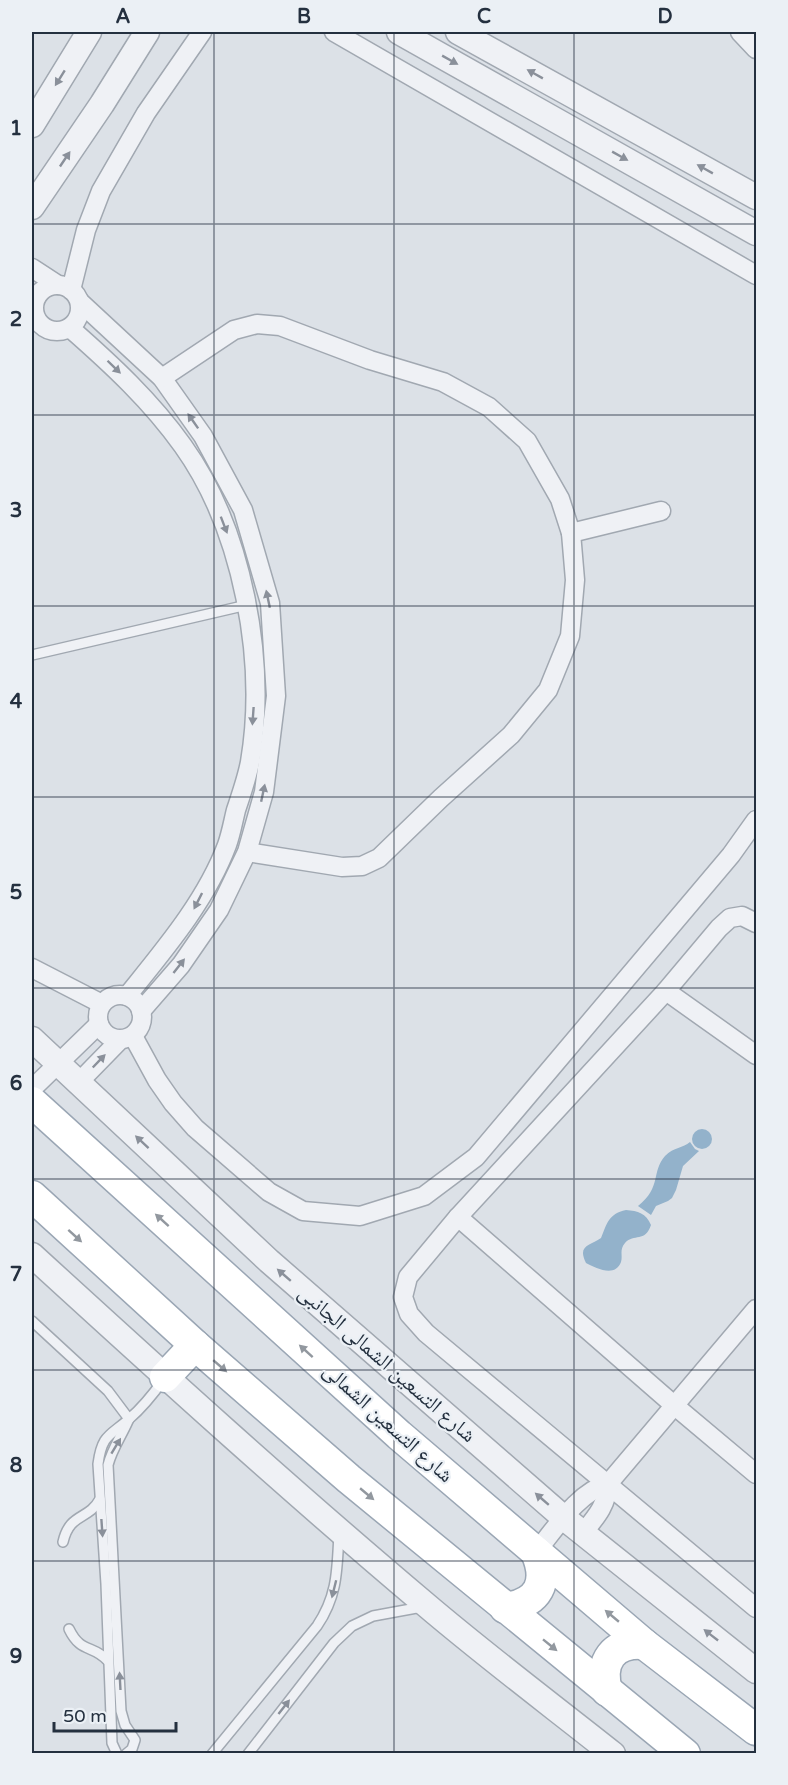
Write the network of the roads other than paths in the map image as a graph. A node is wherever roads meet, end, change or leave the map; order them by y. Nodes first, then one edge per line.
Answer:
1 (89, 32) edge
2 (147, 32) edge
3 (202, 32) edge
4 (334, 32) edge
5 (399, 32) edge
6 (458, 32) edge
7 (741, 32) edge
8 (756, 49) edge
9 (32, 125) edge
10 (756, 197) edge
11 (32, 207) edge
12 (756, 233) edge
13 (32, 268) edge
14 (756, 275) edge
15 (70, 292) junction
16 (32, 307) edge
17 (70, 328) junction
18 (37, 331) edge
19 (162, 378) junction
20 (661, 511) dead end
21 (571, 533) junction
22 (247, 605) junction
23 (32, 655) edge
24 (756, 820) edge
25 (247, 852) junction
26 (756, 923) edge
27 (32, 968) edge
28 (666, 991) junction
29 (127, 996) junction
30 (102, 1004) junction
31 (141, 1011) junction
32 (99, 1024) junction
33 (127, 1038) junction
34 (32, 1040) edge
35 (756, 1055) edge
36 (57, 1063) junction
37 (79, 1082) junction
38 (32, 1089) edge
39 (32, 1102) edge
40 (32, 1196) edge
41 (458, 1217) junction
42 (32, 1255) edge
43 (756, 1309) edge
44 (32, 1321) edge
45 (195, 1345) junction
46 (165, 1377) junction
47 (675, 1406) junction
48 (129, 1419) junction
49 (756, 1474) edge
50 (608, 1484) junction
51 (100, 1499) junction
52 (564, 1518) junction
53 (339, 1531) junction
54 (583, 1533) junction
55 (63, 1542) dead end
56 (536, 1552) junction
57 (427, 1606) junction
58 (505, 1608) junction
59 (756, 1608) edge
60 (69, 1629) dead end
61 (644, 1644) junction
62 (108, 1661) junction
63 (756, 1671) edge
64 (607, 1691) junction
65 (756, 1730) edge
66 (117, 1754) edge
67 (126, 1754) edge
68 (212, 1754) edge
69 (248, 1754) edge
70 (613, 1754) edge
71 (685, 1754) edge

1 -> 9 street
11 -> 2 street
3 - 15 street
4 - 14 street
5 -> 12 street
10 -> 6 street
7 - 8 street
13 - 15 street
15 - 16 street
15 - 17 street
15 - 19 street
16 - 18 street
17 - 18 street
17 -> 22 street
19 - 21 street
25 -> 19 street
20 - 21 street
21 - 25 street
22 - 23 lane
22 -> 29 street
24 - 33 street
31 -> 25 street
26 - 28 street
27 - 30 street
28 - 35 street
28 - 41 street
29 - 30 street
29 - 31 street
30 - 32 street
31 - 33 street
32 - 33 street
32 - 36 street
37 -> 33 street
34 - 36 street, شارع التسعين الشمالى الجانبى
36 - 37 street, شارع التسعين الشمالى الجانبى
36 - 38 street
52 -> 37 street, شارع التسعين الشمالى الجانبى
56 -> 39 main road, شارع التسعين الشمالى
40 -> 45 main road
41 - 47 street
41 - 50 street
42 - 46 street
43 - 47 street
44 - 48 lane
45 - 46 main road
45 -> 58 main road
46 - 48 lane
46 - 53 street
47 - 49 street
47 - 50 street
48 - 51 lane
67 -> 48 lane
50 - 52 street
50 - 54 street
50 - 59 street
51 - 55 lane
51 -> 62 lane
52 - 54 street, شارع التسعين الشمالى الجانبى
52 - 56 street
53 - 57 street
53 -> 68 lane
63 -> 54 street, شارع التسعين الشمالى الجانبى
56 - 58 main road
61 -> 56 main road, شارع التسعين الشمالى
69 -> 57 lane
57 - 70 street
58 -> 64 main road
60 - 62 lane
61 - 64 main road
61 - 65 main road, شارع التسعين الشمالى
62 - 66 lane
64 - 71 main road

